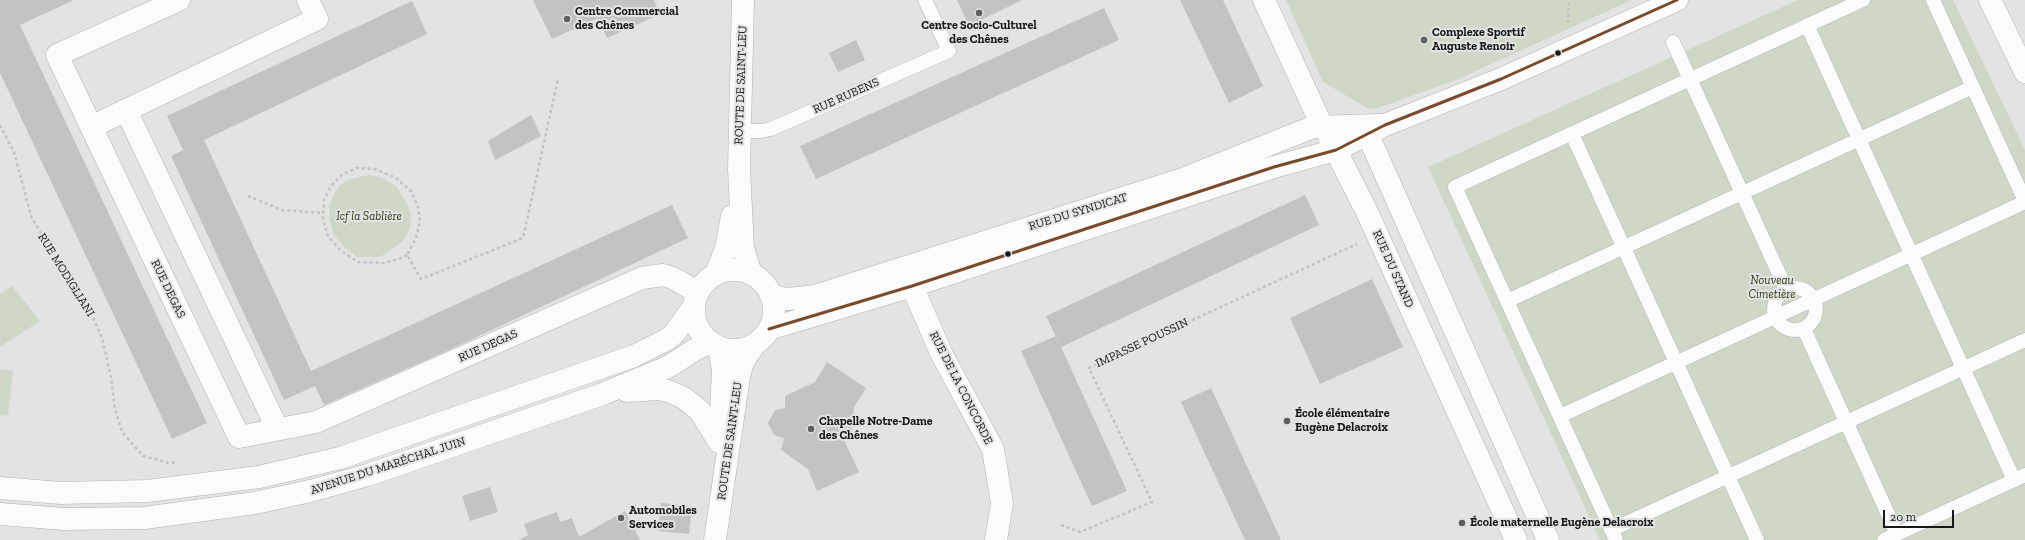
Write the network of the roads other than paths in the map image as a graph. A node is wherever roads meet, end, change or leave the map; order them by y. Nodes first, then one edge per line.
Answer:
1 (179, 0) edge
2 (308, 0) edge
3 (744, 0) edge
4 (924, 0) edge
5 (1264, 0) edge
6 (1677, 0) edge
7 (1863, 0) edge
8 (1933, 0) edge
9 (1990, 0) edge
10 (1807, 26) junction
11 (1673, 42) dead end
12 (2025, 72) edge
13 (1690, 79) junction
14 (1972, 87) junction
15 (126, 110) junction
16 (1322, 126) junction
17 (91, 127) junction
18 (1372, 128) junction
19 (739, 131) junction
20 (1572, 134) junction
21 (1859, 139) junction
22 (1336, 150) junction
23 (739, 169) junction
24 (1742, 193) junction
25 (2025, 202) edge
26 (1624, 247) junction
27 (1911, 254) junction
28 (716, 274) junction
29 (750, 274) junction
30 (912, 286) junction
31 (1786, 289) junction
32 (770, 294) junction
33 (1814, 299) junction
34 (695, 300) junction
35 (1507, 301) junction
36 (1775, 317) junction
37 (1804, 329) junction
38 (769, 330) junction
39 (2025, 340) edge
40 (754, 345) junction
41 (715, 346) junction
42 (1676, 363) junction
43 (1963, 368) junction
44 (600, 395) junction
45 (1560, 416) junction
46 (1846, 422) junction
47 (277, 428) junction
48 (719, 442) junction
49 (1728, 476) junction
50 (2019, 478) edge
51 (0, 488) edge
52 (0, 514) edge
53 (1897, 534) junction
54 (1614, 535) edge
55 (715, 540) edge
56 (996, 540) edge
57 (1516, 540) edge
58 (1548, 540) edge
59 (1757, 540) edge
60 (1884, 540) edge

1 - 17 street, RUE DEGAS
2 - 15 street
3 - 19 street, ROUTE DE SAINT-LEU
4 - 19 lane, RUE RUBENS
5 - 16 street, RUE DU STAND
6 - 18 street, RUE DU SYNDICAT
7 - 10 lane
8 - 14 lane
9 - 12 street
10 - 13 lane
10 - 21 lane
11 - 13 lane
13 - 20 lane
13 - 24 lane
14 - 21 lane
14 - 25 lane
15 - 17 street
15 - 47 street
16 - 18 street, RUE DU SYNDICAT
16 - 22 street, RUE DU STAND
16 - 32 street, RUE DU SYNDICAT
17 - 47 street, RUE DEGAS
18 - 22 street, RUE DU SYNDICAT
18 - 58 street
19 - 23 street, ROUTE DE SAINT-LEU
20 - 26 lane
20 - 35 lane
21 - 24 lane
21 - 27 lane
22 - 30 street, RUE DU SYNDICAT
22 - 57 street, RUE DU STAND
23 - 28 street, ROUTE DE SAINT-LEU
23 - 29 street, ROUTE DE SAINT-LEU
24 - 26 lane
24 - 31 lane
25 - 27 lane
26 - 35 lane
26 - 42 lane
27 - 33 lane
27 - 43 lane
28 - 29 street
28 - 34 street
29 - 32 street
30 - 38 street, RUE DU SYNDICAT
30 - 56 street, RUE DE LA CONCORDE
31 - 33 lane
31 - 36 lane
32 - 38 street
33 - 36 lane
33 - 37 lane
34 - 41 street
34 - 47 street, RUE DEGAS
34 - 51 street, AVENUE DU MARÉCHAL JUIN
35 - 45 lane
36 - 37 lane
36 - 42 lane
37 - 46 lane
38 - 40 street
39 - 43 lane
40 - 41 street
40 - 55 street, ROUTE DE SAINT-LEU
41 - 44 street, AVENUE DU MARÉCHAL JUIN
41 - 48 street, ROUTE DE SAINT-LEU
42 - 45 lane
42 - 49 lane
43 - 46 lane
43 - 50 lane
44 - 48 street
44 - 52 street, AVENUE DU MARÉCHAL JUIN
45 - 54 lane
46 - 49 lane
46 - 53 lane
48 - 55 street, ROUTE DE SAINT-LEU
49 - 54 lane
49 - 59 lane
50 - 53 lane
53 - 60 lane

